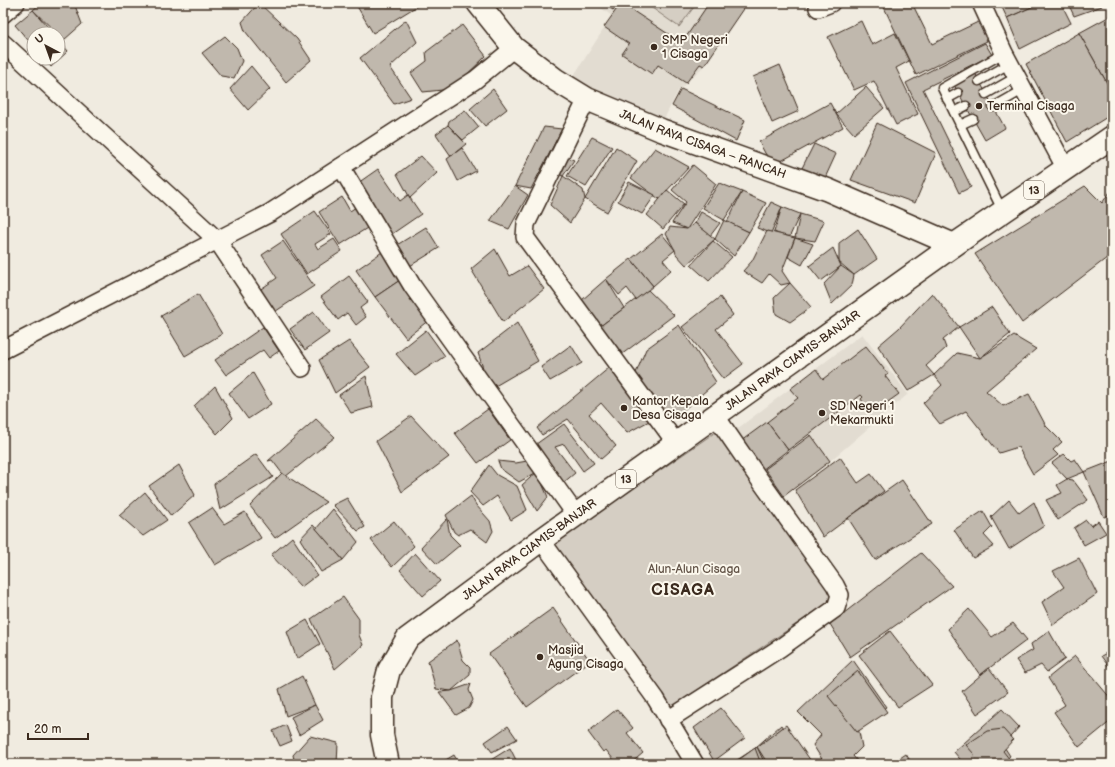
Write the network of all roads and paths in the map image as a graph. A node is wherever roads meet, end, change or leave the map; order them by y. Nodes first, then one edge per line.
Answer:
1 (16, 3) edge
2 (478, 3) edge
3 (981, 3) edge
4 (3, 14) edge
5 (3, 43) edge
6 (514, 48) junction
7 (1013, 71) junction
8 (979, 81) dead end
9 (958, 93) dead end
10 (986, 94) dead end
11 (947, 99) junction
12 (587, 100) junction
13 (966, 106) dead end
14 (993, 107) dead end
15 (954, 112) junction
16 (973, 119) dead end
17 (960, 125) junction
18 (1112, 137) edge
19 (341, 167) junction
20 (1066, 169) junction
21 (1003, 212) junction
22 (217, 240) junction
23 (954, 245) junction
24 (3, 350) edge
25 (302, 368) dead end
26 (715, 415) junction
27 (676, 444) junction
28 (576, 515) junction
29 (541, 540) junction
30 (668, 720) junction
31 (388, 764) edge
32 (695, 764) edge

1 - 4 street
2 - 6 main road, JALAN RAYA CISAGA – RANCAH
3 - 7 street
5 - 22 street
6 - 12 main road, JALAN RAYA CISAGA – RANCAH
6 - 19 street
7 - 8 lane
7 - 10 lane
7 - 11 lane
7 - 14 lane
7 - 20 street
9 - 11 lane
11 - 15 lane
12 - 23 main road, JALAN RAYA CISAGA – RANCAH
12 - 27 street
13 - 15 lane
15 - 17 lane
16 - 17 lane
17 - 21 lane
18 - 20 main road, JALAN RAYA CIAMIS-BANJAR / 13
19 - 22 street
19 - 28 street
20 - 21 main road, JALAN RAYA CIAMIS-BANJAR / 13
21 - 23 main road, JALAN RAYA CIAMIS-BANJAR / 13
22 - 24 street
22 - 25 street
23 - 26 main road, JALAN RAYA CIAMIS-BANJAR / 13
26 - 27 main road, JALAN RAYA CIAMIS-BANJAR / 13
26 - 30 street
27 - 28 main road, JALAN RAYA CIAMIS-BANJAR / 13
28 - 29 main road, JALAN RAYA CIAMIS-BANJAR / 13
29 - 30 street
29 - 31 main road, JALAN RAYA CIAMIS-BANJAR / 13
30 - 32 street

